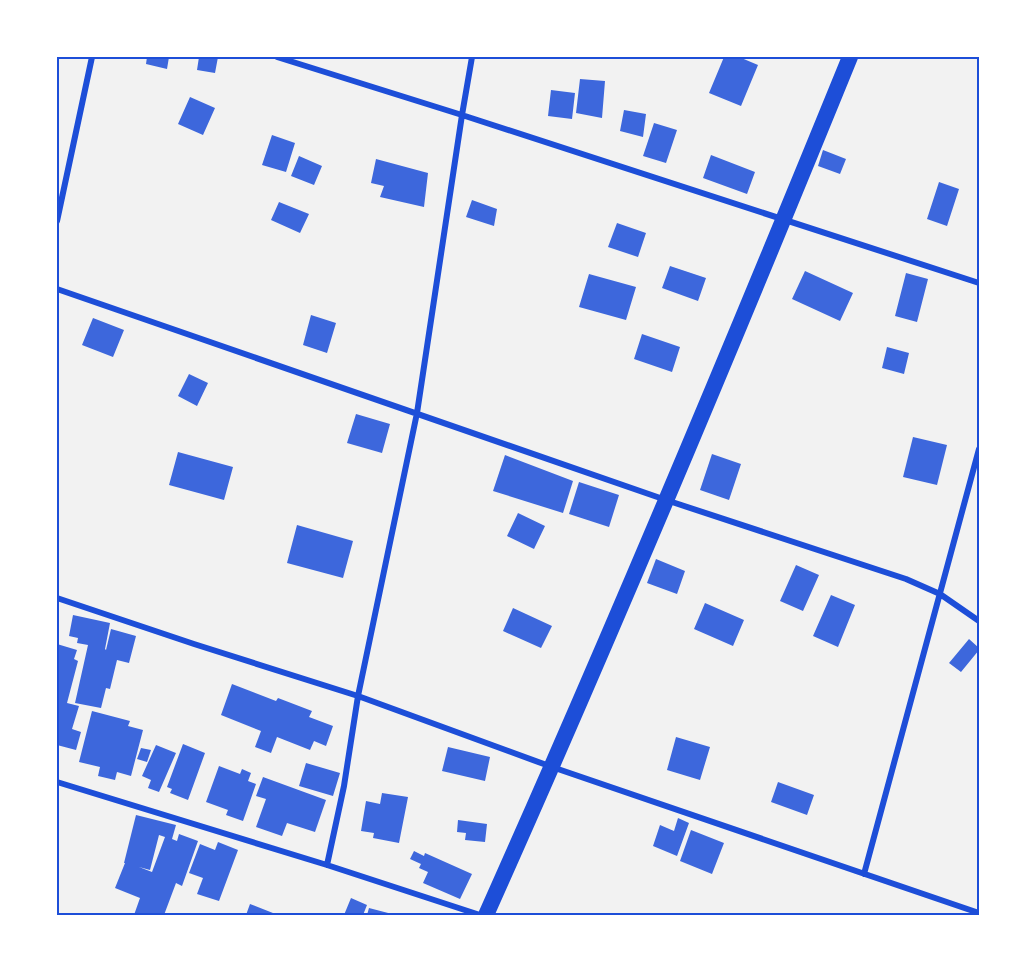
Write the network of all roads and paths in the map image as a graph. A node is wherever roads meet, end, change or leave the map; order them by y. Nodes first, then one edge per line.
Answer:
1 (92, 57) edge
2 (277, 57) edge
3 (472, 57) edge
4 (850, 57) edge
5 (462, 115) junction
6 (784, 220) junction
7 (57, 221) edge
8 (979, 283) edge
9 (57, 289) edge
10 (417, 413) junction
11 (979, 449) edge
12 (666, 500) junction
13 (940, 594) junction
14 (57, 598) edge
15 (979, 621) edge
16 (358, 696) junction
17 (552, 767) junction
18 (57, 782) edge
19 (327, 865) junction
20 (864, 874) junction
21 (979, 913) edge
22 (480, 915) edge
23 (486, 915) edge

1 - 7 street
2 - 5 street
3 - 5 street
4 - 6 highway
5 - 6 street
5 - 10 street
6 - 8 street
6 - 12 highway
9 - 10 street
10 - 12 street
10 - 16 street
11 - 13 street
12 - 13 street
12 - 17 highway
13 - 15 street
13 - 20 street
14 - 16 street
16 - 17 street
16 - 19 street
17 - 20 street
17 - 23 highway
18 - 19 street
19 - 22 street
20 - 21 street

